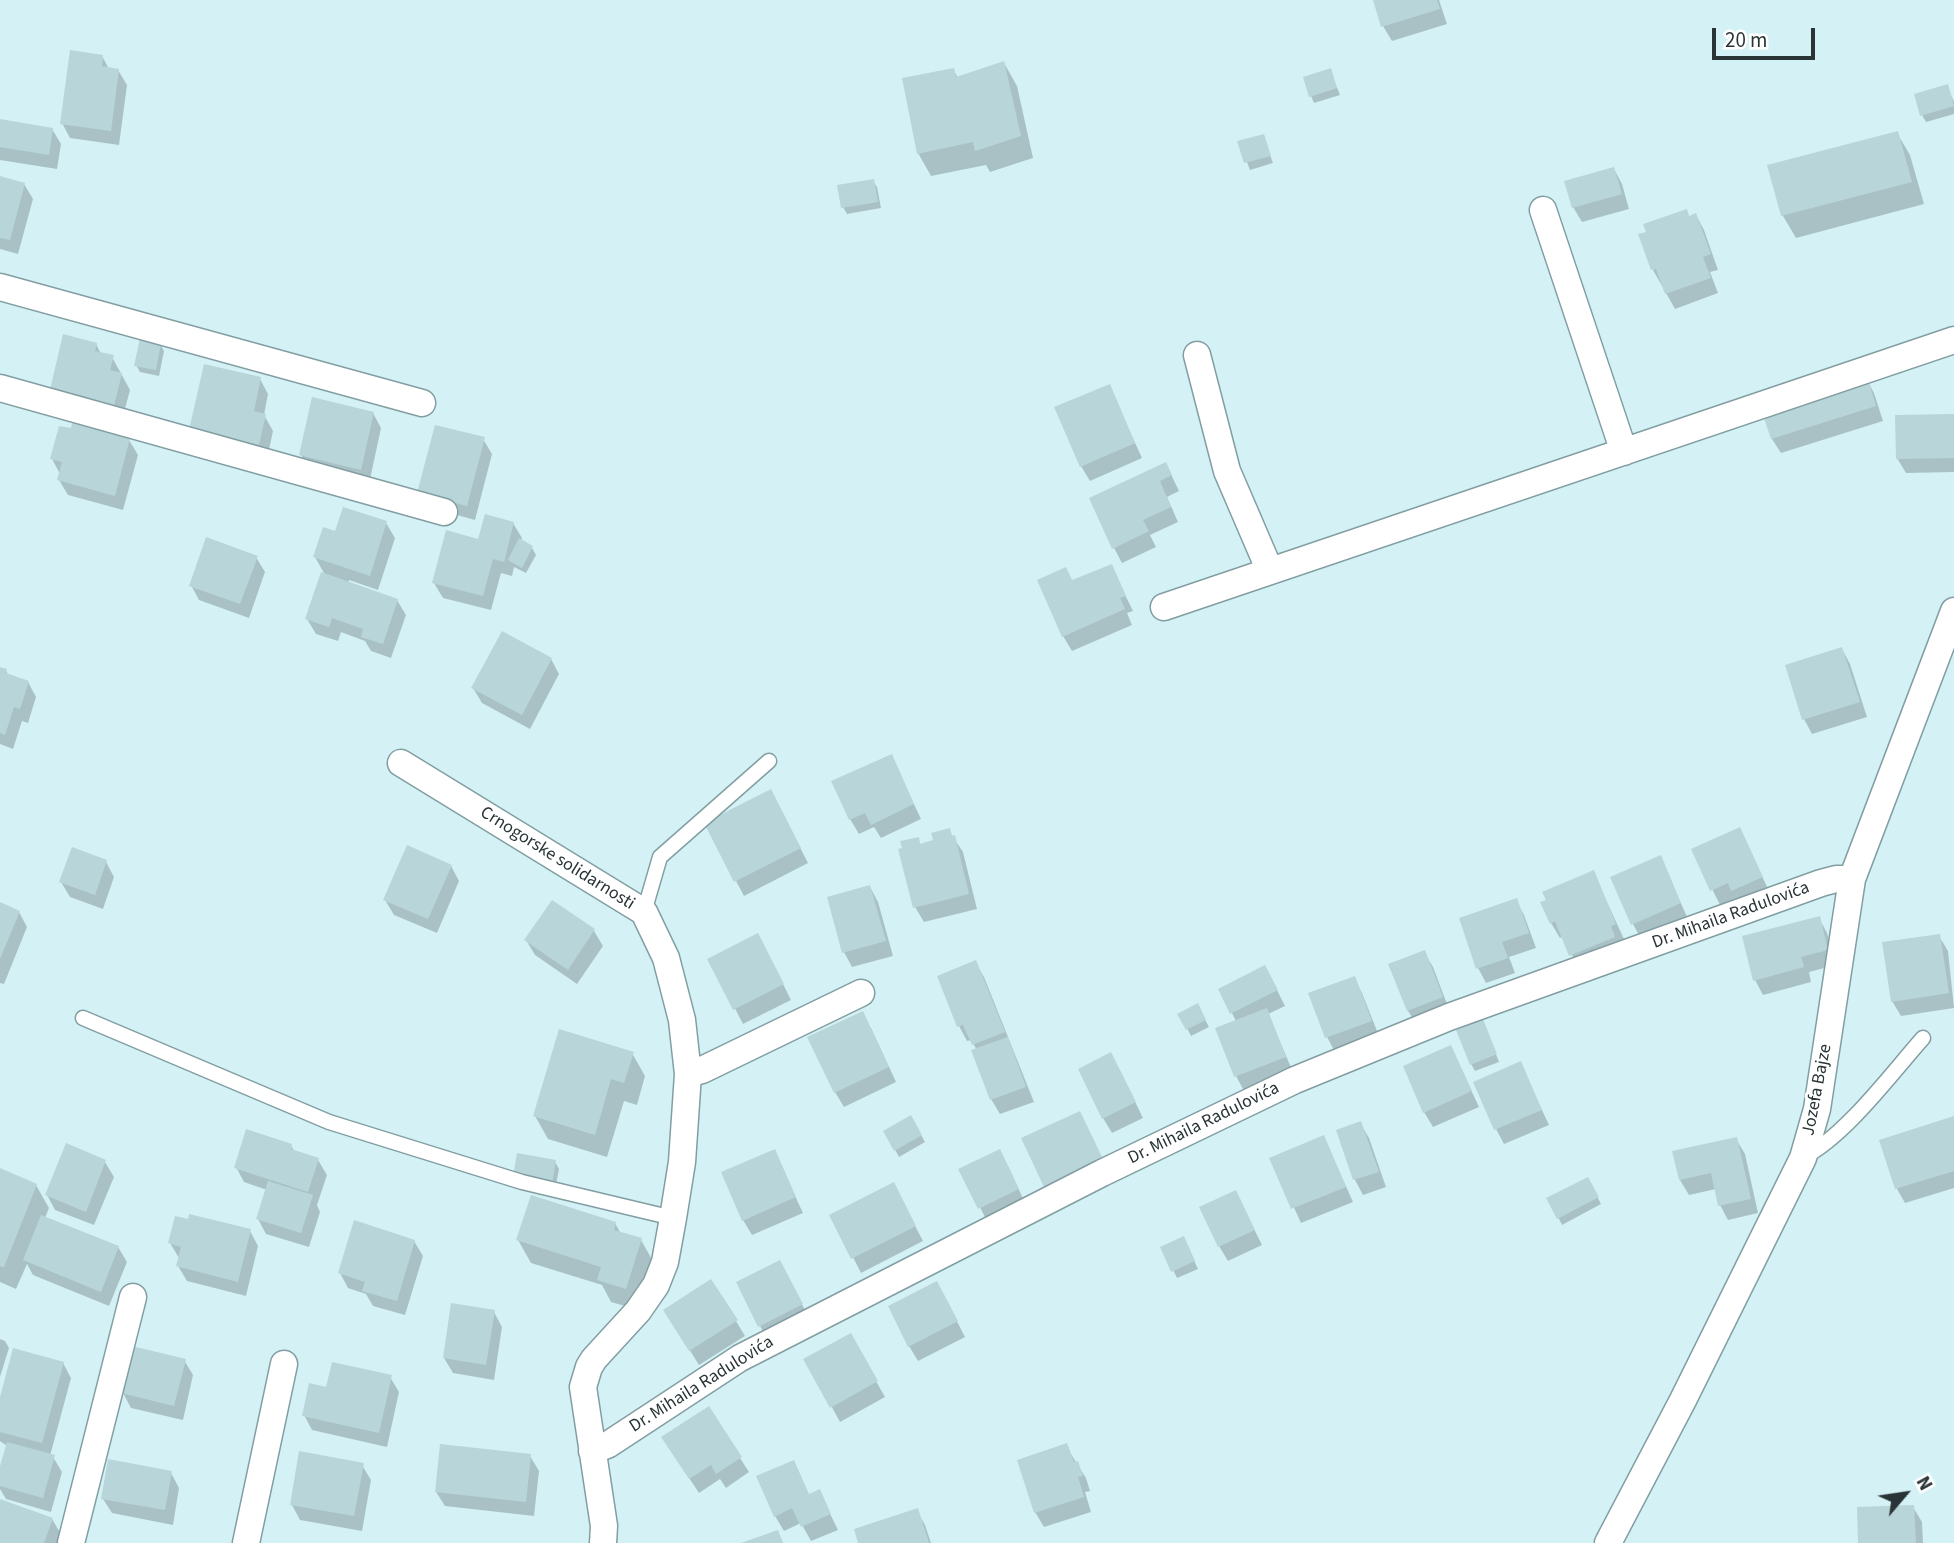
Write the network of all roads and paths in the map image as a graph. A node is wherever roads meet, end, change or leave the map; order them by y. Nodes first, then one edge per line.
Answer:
1 (1543, 210) dead end
2 (0, 287) edge
3 (1954, 340) edge
4 (1197, 355) dead end
5 (0, 388) edge
6 (422, 403) dead end
7 (1624, 452) junction
8 (444, 512) dead end
9 (1269, 571) junction
10 (1164, 607) dead end
11 (1954, 611) edge
12 (769, 761) dead end
13 (401, 763) dead end
14 (1852, 879) junction
15 (644, 912) junction
16 (861, 993) dead end
17 (83, 1018) dead end
18 (1923, 1038) dead end
19 (688, 1074) junction
20 (1803, 1157) junction
21 (673, 1218) junction
22 (133, 1297) dead end
23 (284, 1364) dead end
24 (592, 1451) junction
25 (71, 1543) edge
26 (246, 1543) edge
27 (603, 1543) edge
28 (1608, 1543) edge

1 - 7 street
2 - 6 street
3 - 7 street
4 - 9 street
5 - 8 street
7 - 9 street
9 - 10 street
11 - 14 street, Jozefa Bajze
12 - 15 lane
13 - 15 street, Crnogorske solidarnosti
14 - 20 street, Jozefa Bajze
14 - 24 street, Dr. Mihaila Radulovića
15 - 19 street, Crnogorske solidarnosti
16 - 19 street
17 - 21 lane
18 - 20 lane
19 - 21 street, Crnogorske solidarnosti
20 - 28 street, Jozefa Bajze
21 - 24 street, Crnogorske solidarnosti
22 - 25 street
23 - 26 street
24 - 27 street, Crnogorske solidarnosti

